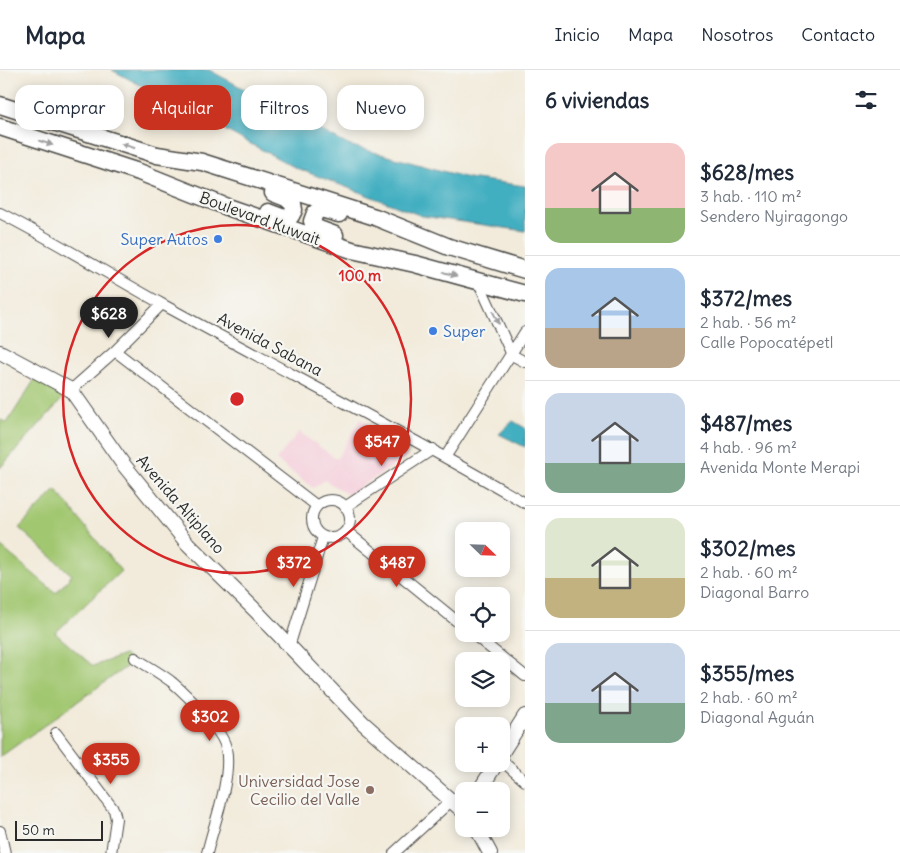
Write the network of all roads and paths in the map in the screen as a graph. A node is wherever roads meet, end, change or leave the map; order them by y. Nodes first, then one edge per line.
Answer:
1 (0, 106) edge
2 (0, 127) edge
3 (157, 155) junction
4 (139, 172) junction
5 (0, 213) edge
6 (449, 248) junction
7 (415, 264) junction
8 (525, 270) edge
9 (479, 283) junction
10 (525, 294) edge
11 (162, 304) junction
12 (525, 332) edge
13 (115, 350) junction
14 (0, 352) edge
15 (512, 355) junction
16 (525, 362) edge
17 (71, 390) junction
18 (433, 449) junction
19 (446, 456) junction
20 (525, 503) edge
21 (317, 506) junction
22 (345, 507) junction
23 (346, 531) junction
24 (324, 536) junction
25 (455, 620) edge
26 (482, 642) edge
27 (289, 647) junction
28 (135, 658) dead end
29 (525, 676) edge
30 (525, 716) edge
31 (56, 732) dead end
32 (510, 740) edge
33 (510, 768) edge
34 (525, 781) edge
35 (455, 803) edge
36 (455, 810) edge
37 (0, 831) edge
38 (481, 837) edge
39 (5, 853) edge
40 (111, 853) edge
41 (207, 853) edge
42 (394, 853) edge
43 (490, 853) edge

3 -> 1 main road, Boulevard Kuwait
2 -> 4 main road, Boulevard Kuwait
3 - 4 main road
3 - 6 main road, Boulevard Kuwait
4 - 7 main road, Boulevard Kuwait
5 - 11 street, Avenida Sabana
6 - 7 main road
6 - 8 main road, Boulevard Kuwait
7 -> 9 main road, Boulevard Kuwait
9 - 10 main road, Boulevard Kuwait
9 -> 15 street
11 - 13 street
11 - 18 street, Avenida Sabana
12 - 15 street
13 - 17 street
13 - 21 street
14 - 17 street, Avenida Altiplano
15 - 16 street
15 - 19 street
17 - 27 street, Avenida Altiplano
18 - 19 street, Avenida Sabana
18 - 22 street
19 - 20 street, Avenida Sabana
21 - 22 street
21 - 24 street
22 - 23 street
23 - 24 street
23 - 25 street
24 - 27 street
26 - 29 street
27 - 35 street, Avenida Altiplano
28 - 41 street
30 - 32 street
31 - 40 street
33 - 34 street
36 - 42 street
37 - 39 street
38 - 43 street

